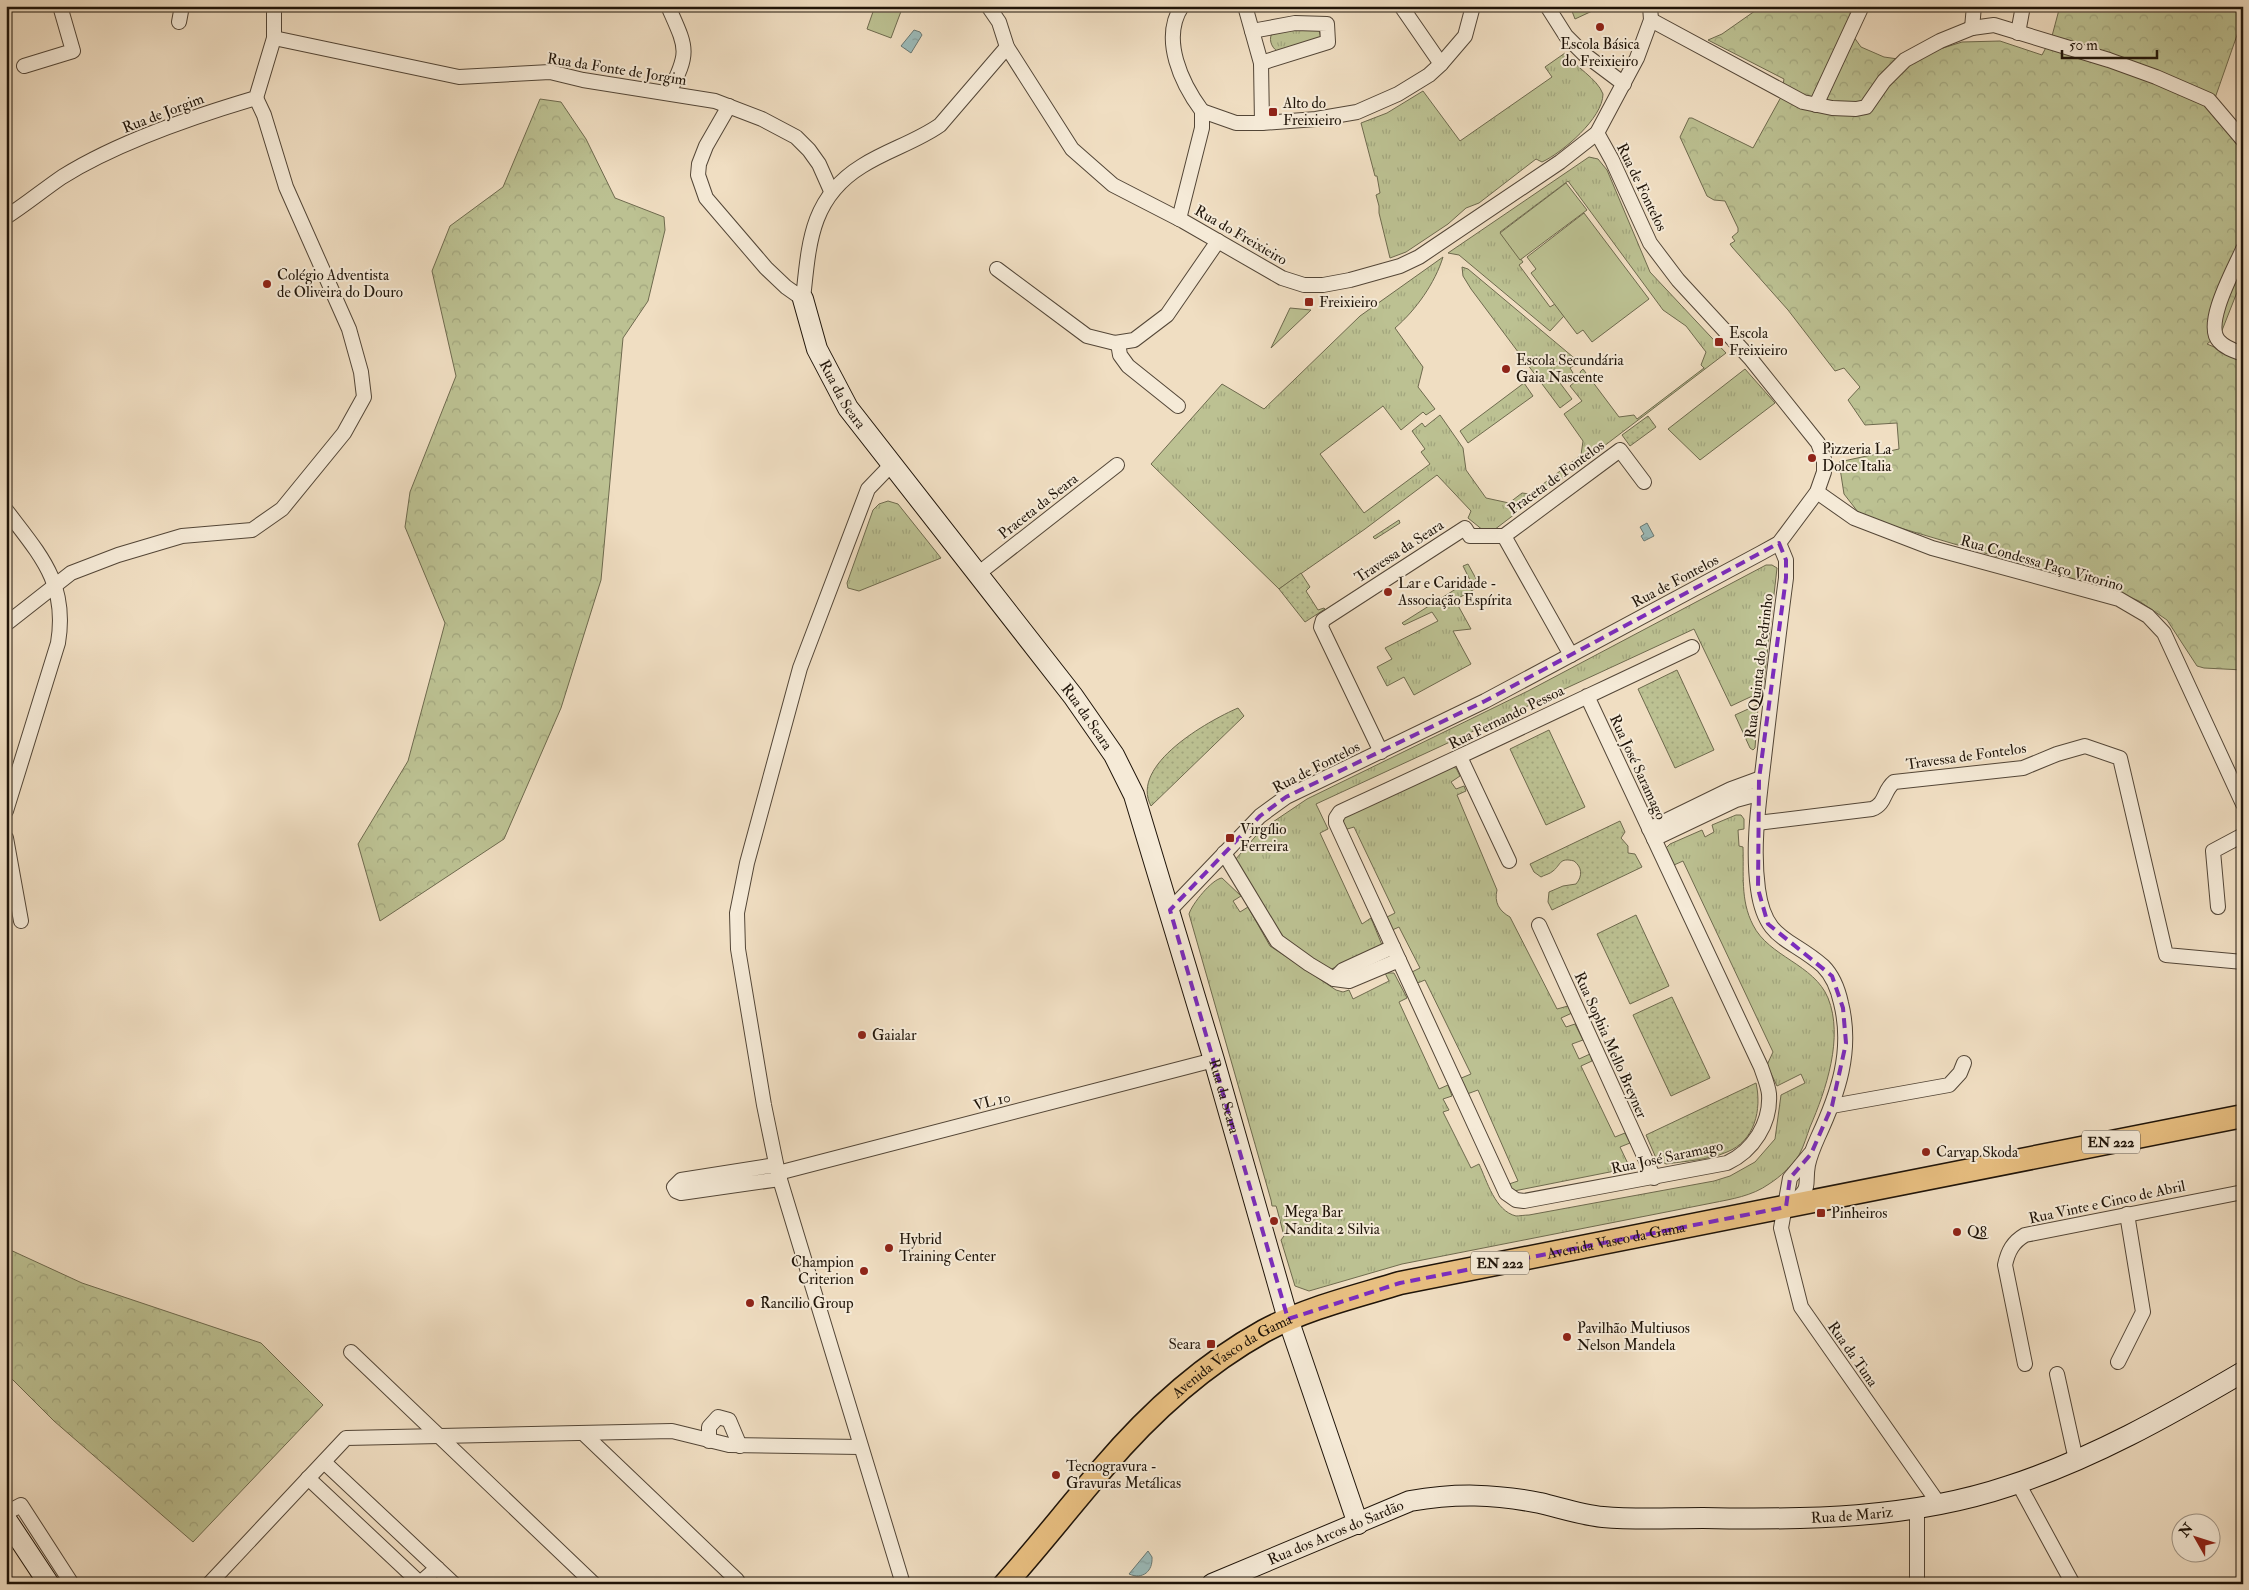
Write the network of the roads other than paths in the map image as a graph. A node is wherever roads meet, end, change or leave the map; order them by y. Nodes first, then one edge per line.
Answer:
1 (60, 6) edge
2 (182, 6) edge
3 (274, 6) edge
4 (668, 6) edge
5 (988, 6) edge
6 (1182, 6) edge
7 (1245, 6) edge
8 (1401, 6) edge
9 (1473, 6) edge
10 (1547, 6) edge
11 (1862, 6) edge
12 (1974, 6) edge
13 (2023, 6) edge
14 (1650, 13) edge
15 (179, 22) dead end
16 (1972, 28) junction
17 (1252, 31) junction
18 (2018, 33) junction
19 (274, 38) junction
20 (1007, 47) junction
21 (1261, 63) junction
22 (1441, 64) junction
23 (24, 66) dead end
24 (1624, 84) junction
25 (669, 92) junction
26 (256, 98) junction
27 (1816, 105) junction
28 (729, 106) junction
29 (1202, 112) junction
30 (1262, 123) junction
31 (1597, 133) junction
32 (2243, 140) edge
33 (831, 191) junction
34 (6, 217) edge
35 (1179, 219) junction
36 (1218, 241) junction
37 (2243, 249) edge
38 (997, 269) dead end
39 (803, 299) junction
40 (1118, 342) junction
41 (2243, 354) edge
42 (1178, 406) dead end
43 (893, 463) junction
44 (1117, 465) dead end
45 (1644, 482) dead end
46 (1817, 492) junction
47 (6, 510) edge
48 (1504, 536) junction
49 (1779, 543) junction
50 (978, 573) junction
51 (55, 585) junction
52 (6, 624) edge
53 (1692, 648) dead end
54 (1571, 656) junction
55 (1587, 696) junction
56 (1381, 752) junction
57 (1460, 757) junction
58 (1761, 778) junction
59 (1758, 794) junction
60 (2242, 800) edge
61 (6, 811) edge
62 (1336, 818) joint
63 (1757, 823) junction
64 (1652, 834) junction
65 (2243, 835) edge
66 (6, 838) edge
67 (1224, 853) junction
68 (1509, 861) dead end
69 (2218, 907) dead end
70 (1170, 910) junction
71 (21, 921) dead end
72 (1539, 925) dead end
73 (1393, 946) junction
74 (1399, 960) junction
75 (2243, 962) edge
76 (1334, 979) junction
77 (1214, 1060) junction
78 (1964, 1063) dead end
79 (1832, 1106) junction
80 (2243, 1116) edge
81 (778, 1172) junction
82 (1654, 1178) junction
83 (2243, 1192) edge
84 (1786, 1207) junction
85 (2127, 1214) junction
86 (1288, 1320) junction
87 (351, 1352) dead end
88 (2118, 1362) dead end
89 (2025, 1364) dead end
90 (2243, 1372) edge
91 (2057, 1374) dead end
92 (583, 1433) junction
93 (441, 1436) junction
94 (709, 1441) junction
95 (740, 1446) junction
96 (860, 1447) junction
97 (2076, 1460) junction
98 (324, 1462) junction
99 (308, 1478) junction
100 (2018, 1483) junction
101 (1432, 1497) joint
102 (1939, 1504) junction
103 (1917, 1508) junction
104 (6, 1512) edge
105 (6, 1519) edge
106 (1358, 1524) junction
107 (437, 1568) junction
108 (49, 1584) edge
109 (72, 1584) edge
110 (209, 1584) edge
111 (454, 1584) edge
112 (594, 1584) edge
113 (734, 1584) edge
114 (903, 1584) edge
115 (1005, 1584) edge
116 (1212, 1584) edge
117 (1917, 1584) edge
118 (2073, 1584) edge

1 - 23 street
2 - 15 street
3 - 19 street
4 - 25 street
5 - 20 street, Rua do Freixieiro
6 - 29 street
7 - 17 street
8 - 22 street
9 - 22 street
10 - 24 street
11 - 27 street
12 - 16 street
13 - 18 street
14 - 24 street
14 - 27 street
16 - 18 street
16 - 27 street
17 - 21 street
17 - 21 street
18 - 32 street
19 - 25 street, Rua da Fonte de Jorgim
19 - 26 street
20 - 33 street, Rua da Seara
20 - 35 street, Rua do Freixieiro
21 - 30 street
22 - 30 street
24 - 31 street
25 - 28 street, Rua da Fonte de Jorgim
26 - 34 street, Rua de Jorgim
26 - 51 street
28 - 33 street, Rua da Fonte de Jorgim
28 - 39 street
29 - 30 street
29 - 35 street
31 - 36 street, Rua do Freixieiro
31 - 46 street, Rua de Fontelos
33 - 39 street, Rua da Seara
35 - 36 street, Rua do Freixieiro
36 - 40 street
37 - 41 street
38 - 40 street
39 - 43 street, Rua da Seara
40 - 42 street
43 - 50 street, Rua da Seara
43 - 81 street
44 - 50 street, Praceta da Seara
45 - 48 street, Praceta de Fontelos
46 - 49 street, Rua de Fontelos
46 - 60 street, Rua Condessa Paço Vitorino
47 - 51 street
48 - 54 street
48 - 56 street, Travessa da Seara
49 - 54 street, Rua de Fontelos
49 - 58 street, Rua Quinta do Pedrinho
50 - 70 street, Rua da Seara
51 - 52 street
51 - 61 street
53 - 55 street, Rua Fernando Pessoa
54 - 56 street, Rua de Fontelos
55 - 57 street, Rua Fernando Pessoa
55 - 64 street, Rua José Saramago
56 - 67 street, Rua de Fontelos
57 - 62 street, Rua Fernando Pessoa
57 - 68 street
58 - 59 street, Rua Quinta do Pedrinho
58 - 64 street
59 - 63 street, Rua Quinta do Pedrinho
59 - 64 street
62 - 73 street, Rua José Saramago
63 - 75 street, Travessa de Fontelos
63 - 79 street, Rua Quinta do Pedrinho
64 - 82 street, Rua José Saramago
65 - 69 street
66 - 71 street
67 - 70 street, Rua de Fontelos
67 - 76 street
70 - 77 street, Rua da Seara
72 - 82 street, Rua Sophia Mello Breyner
73 - 74 street, Rua José Saramago
73 - 76 street
74 - 76 street
74 - 82 street, Rua José Saramago
77 - 81 street, VL 10
77 - 86 street, Rua da Seara
78 - 79 street
79 - 84 street, Rua da Tuna
80 - 84 main road, Avenida Vasco da Gama / EN 222
81 - 81 street
81 - 96 street
83 - 85 street, Rua Vinte e Cinco de Abril
84 - 86 main road, Avenida Vasco da Gama / EN 222
84 - 102 street, Rua da Tuna
85 - 88 street
85 - 89 street, Rua Vinte e Cinco de Abril
86 - 106 street, Rua da Seara
86 - 115 main road, Avenida Vasco da Gama / EN 222
87 - 93 street
90 - 97 street, Rua de Mariz
91 - 97 street
92 - 93 street
92 - 94 street
92 - 113 street
93 - 98 street
93 - 112 street
94 - 95 street
94 - 95 street
95 - 96 street
96 - 114 street
97 - 100 street, Rua de Mariz
98 - 99 street
98 - 107 street
99 - 107 street
99 - 110 street
100 - 102 street, Rua de Mariz
100 - 118 street
101 - 103 street, Rua de Mariz
101 - 106 street, Rua dos Arcos do Sardão
102 - 103 street, Rua de Mariz
103 - 117 street
104 - 109 street
105 - 108 street
106 - 116 street, Rua dos Arcos do Sardão
107 - 111 street

